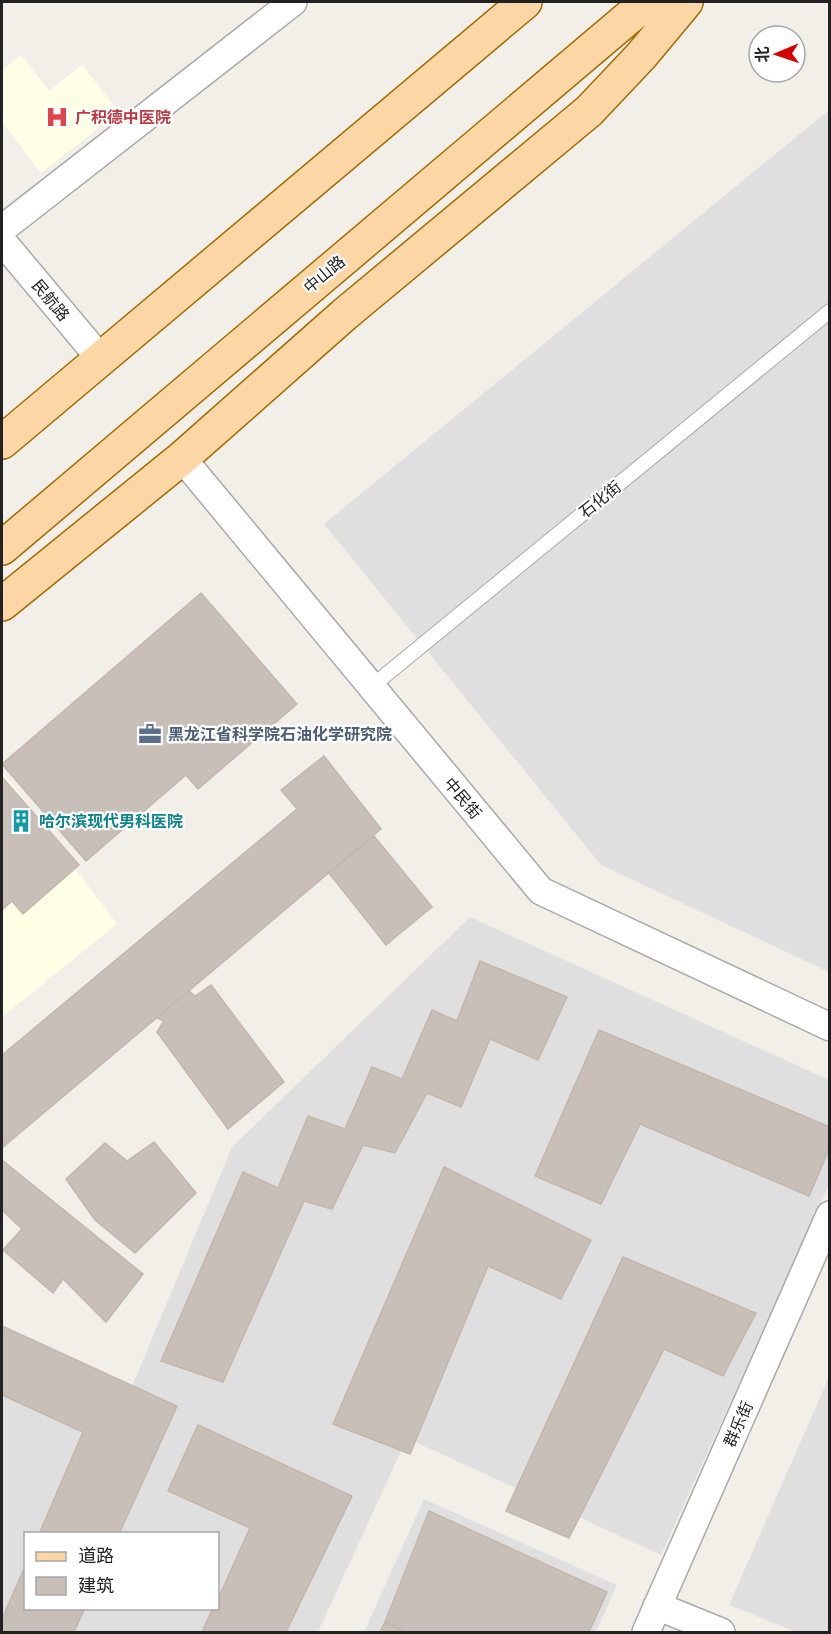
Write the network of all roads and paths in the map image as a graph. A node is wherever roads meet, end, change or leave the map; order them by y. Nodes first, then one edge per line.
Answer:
1 (293, 2) edge
2 (525, 2) edge
3 (647, 2) edge
4 (686, 2) edge
5 (2, 229) edge
6 (2, 241) edge
7 (830, 311) edge
8 (100, 358) junction
9 (2, 442) edge
10 (182, 458) junction
11 (2, 548) edge
12 (2, 604) edge
13 (371, 687) junction
14 (830, 1027) edge
15 (830, 1215) edge
16 (657, 1606) junction
17 (646, 1632) edge
18 (721, 1632) edge

1 - 5 street
2 - 8 main road
3 - 11 main road, 中山路
4 - 10 main road
6 - 8 street, 民航路
7 - 13 lane, 石化街
8 - 9 main road
10 - 12 main road
10 - 13 street, 中民街
13 - 14 street, 中民街
15 - 16 street, 群乐街
16 - 17 street, 群乐街
16 - 18 street

